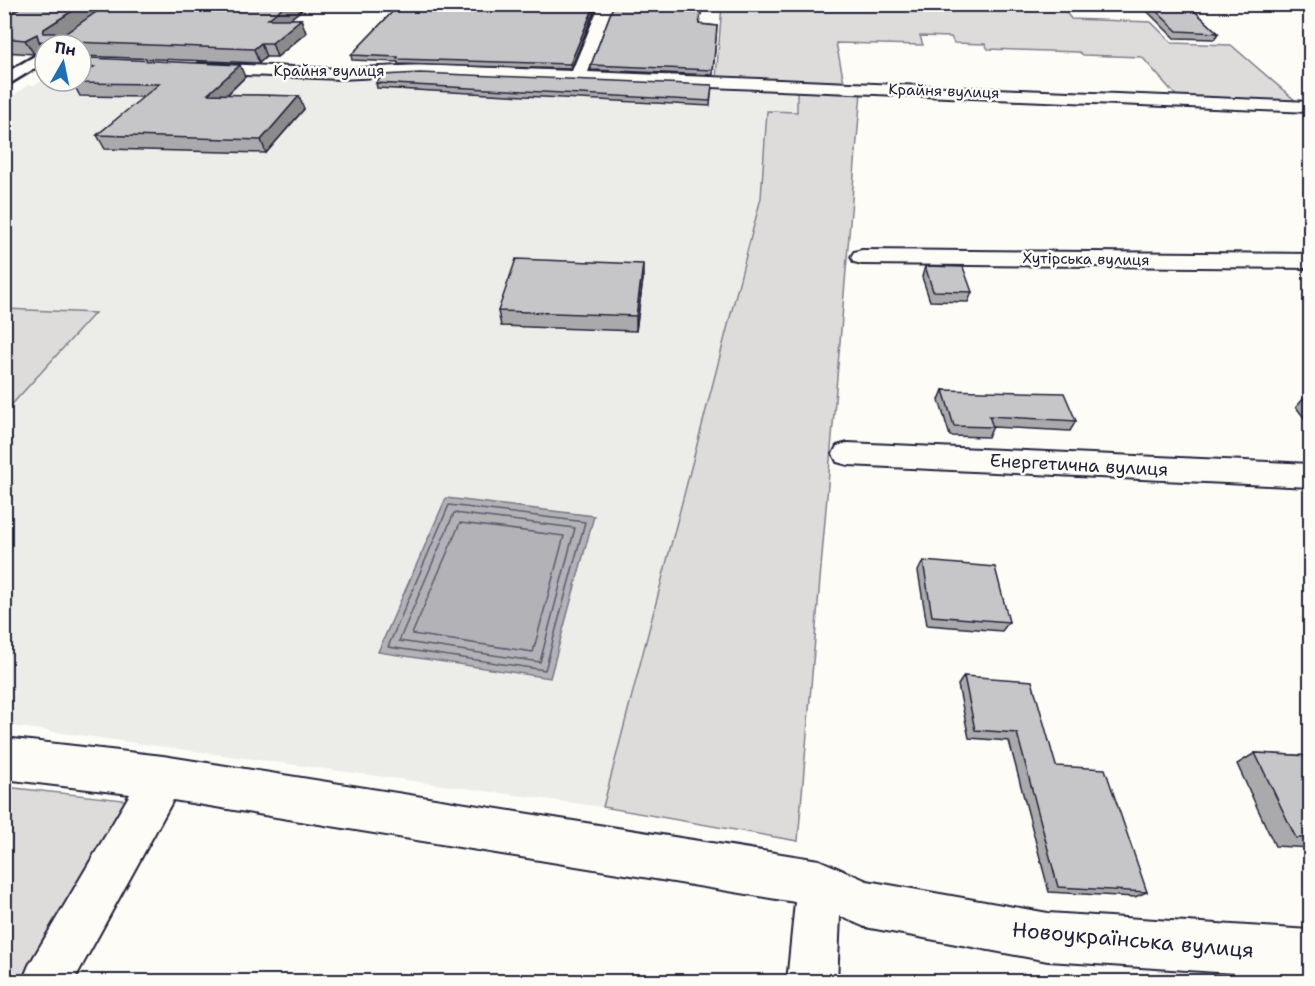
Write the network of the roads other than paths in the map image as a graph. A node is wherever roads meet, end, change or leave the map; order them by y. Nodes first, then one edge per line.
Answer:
1 (607, 4) edge
2 (33, 65) edge
3 (187, 67) edge
4 (578, 77) junction
5 (4, 82) edge
6 (1311, 107) edge
7 (862, 257) dead end
8 (1311, 261) edge
9 (848, 454) dead end
10 (1311, 476) edge
11 (4, 758) edge
12 (163, 777) junction
13 (819, 883) junction
14 (1311, 954) edge
15 (46, 981) edge
16 (812, 981) edge

1 - 4 street
2 - 5 street
3 - 4 street, Крайня вулиця
4 - 6 street, Крайня вулиця
7 - 8 street, Хутірська вулиця
9 - 10 street, Енергетична вулиця
11 - 12 street, Новоукраїнська вулиця
12 - 13 street, Новоукраїнська вулиця
12 - 15 street
13 - 14 street, Новоукраїнська вулиця
13 - 16 street

